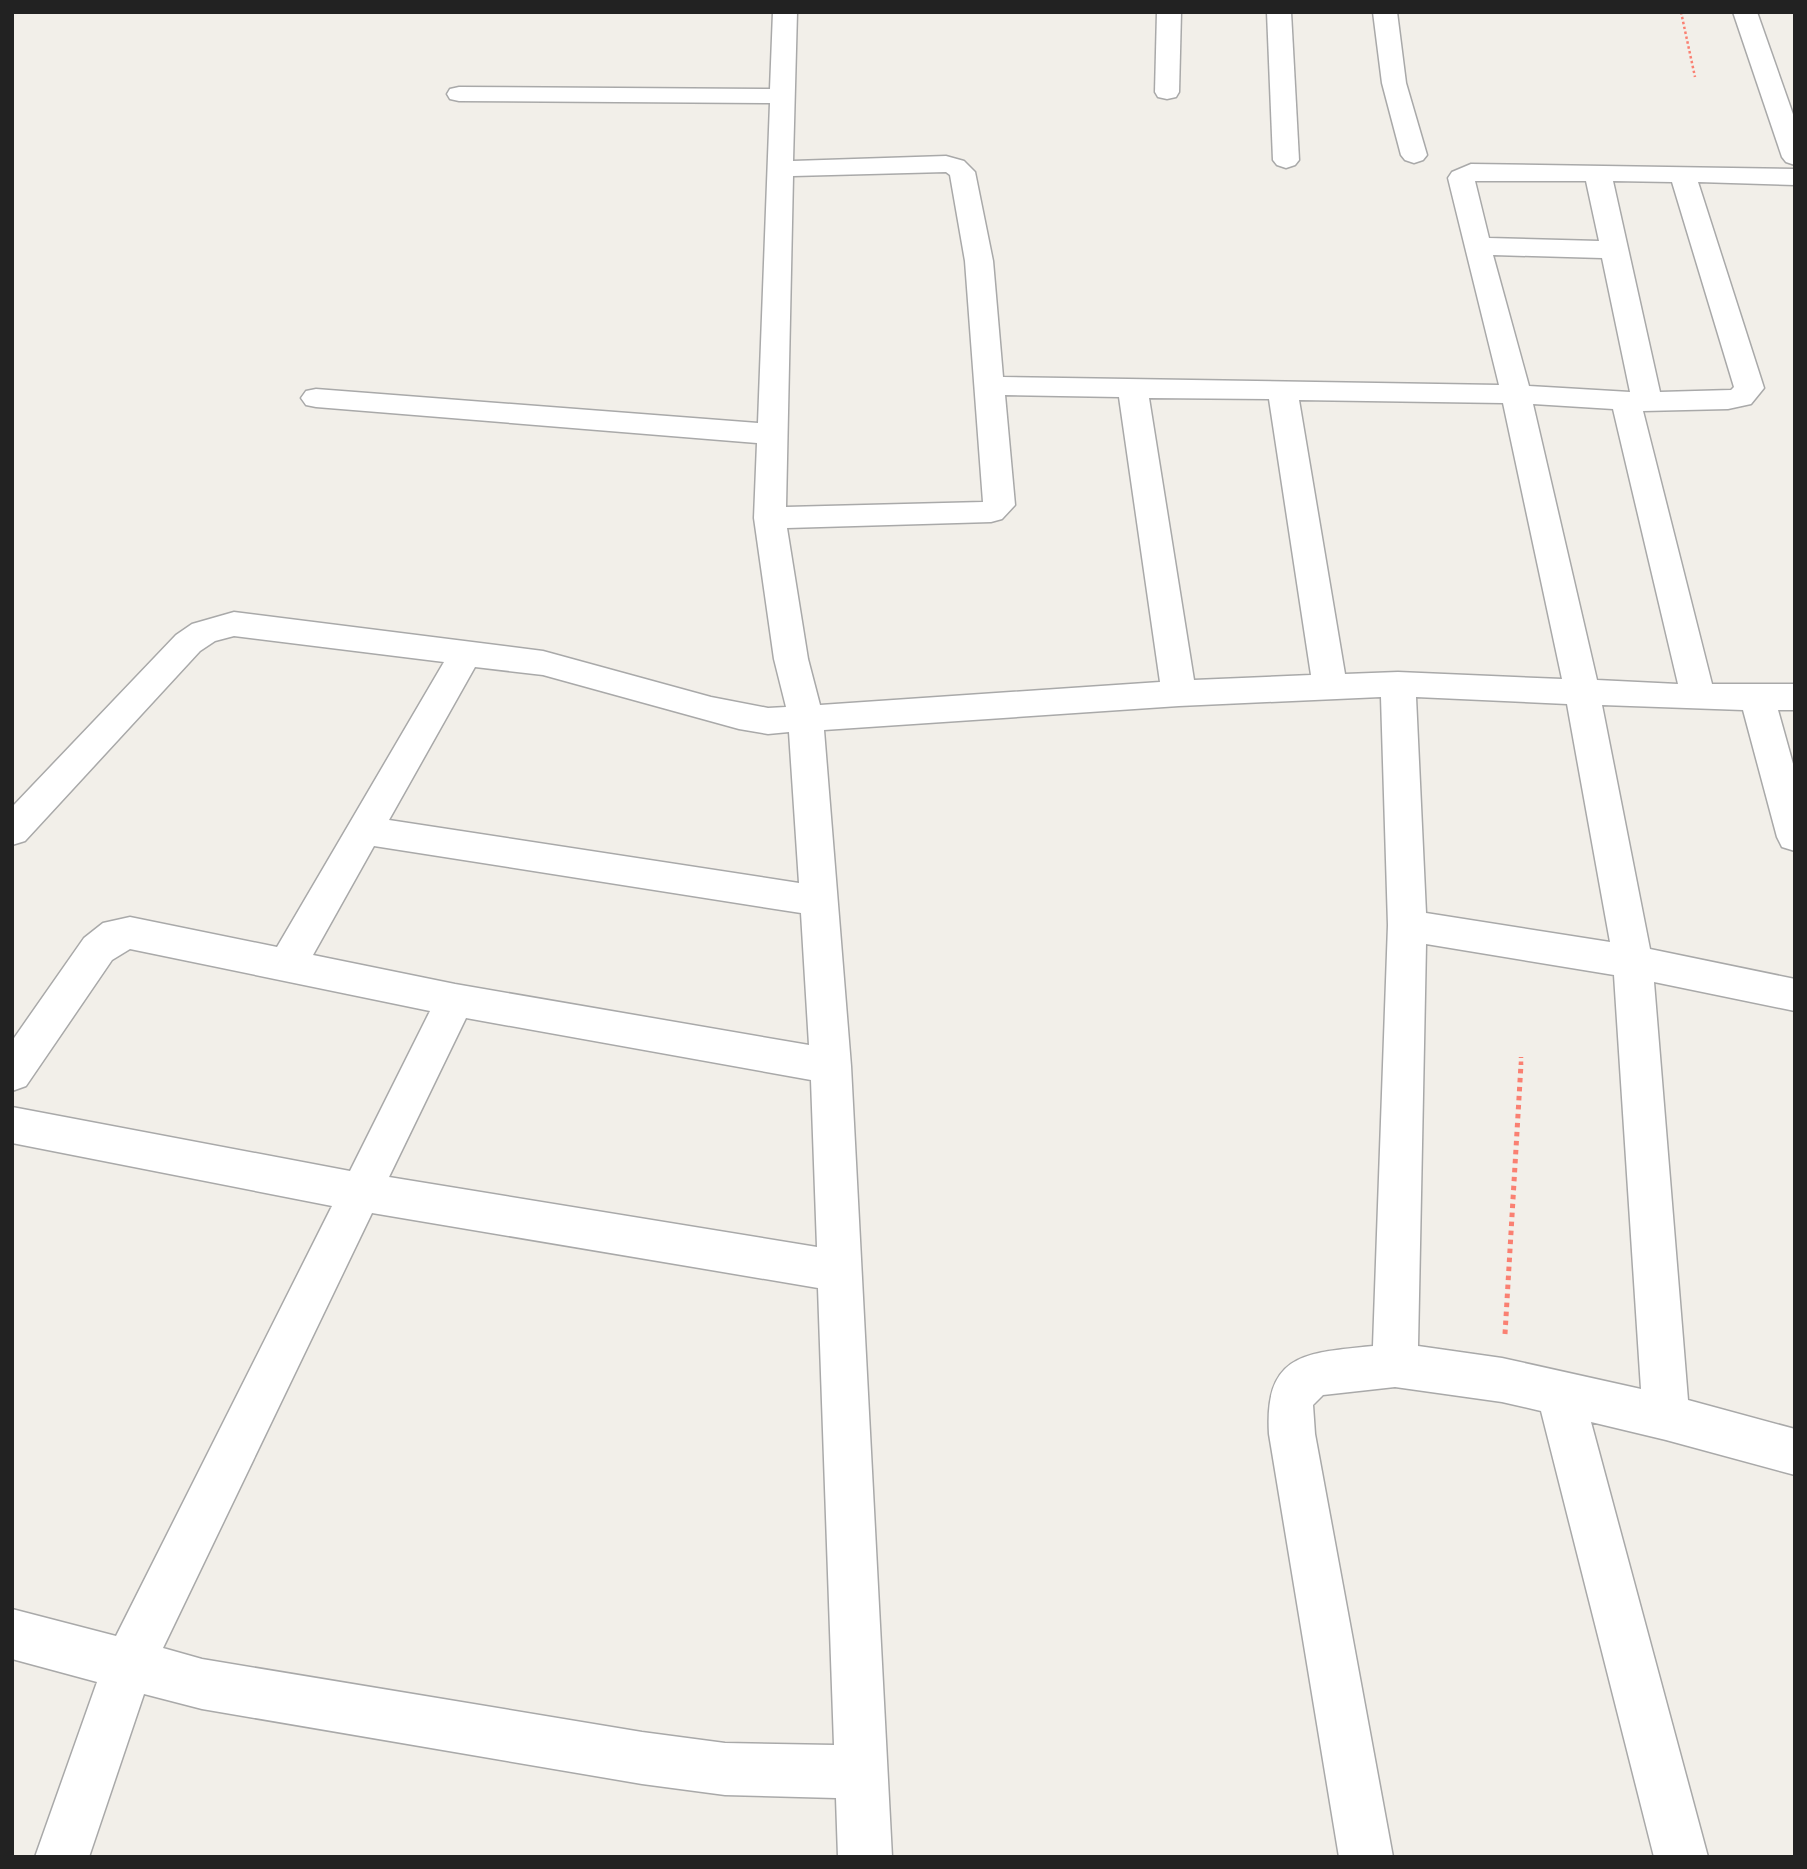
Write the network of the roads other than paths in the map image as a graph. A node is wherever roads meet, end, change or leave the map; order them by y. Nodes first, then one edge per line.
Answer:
1 (785, 12) edge
2 (1169, 12) edge
3 (1279, 12) edge
4 (1385, 12) edge
5 (1745, 12) edge
6 (1167, 92) dead end
7 (459, 94) dead end
8 (781, 96) junction
9 (1414, 155) dead end
10 (1795, 157) edge
11 (1286, 160) dead end
12 (782, 169) junction
13 (1598, 174) junction
14 (1680, 174) junction
15 (1795, 177) edge
16 (1477, 246) junction
17 (1612, 250) junction
18 (989, 386) junction
19 (1133, 390) junction
20 (1283, 391) junction
21 (1516, 394) junction
22 (316, 398) dead end
23 (1637, 402) junction
24 (771, 434) junction
25 (770, 518) junction
26 (466, 653) junction
27 (1398, 684) junction
28 (1330, 687) junction
29 (1582, 691) junction
30 (1179, 693) junction
31 (1699, 697) junction
32 (1795, 697) edge
33 (1757, 698) junction
34 (806, 719) junction
35 (365, 830) junction
36 (12, 831) edge
37 (1795, 837) edge
38 (819, 901) junction
39 (1407, 925) junction
40 (1633, 962) junction
41 (288, 965) junction
42 (1795, 995) edge
43 (455, 1000) junction
44 (831, 1066) junction
45 (12, 1074) edge
46 (12, 1125) edge
47 (361, 1192) junction
48 (839, 1271) junction
49 (1395, 1365) junction
50 (1560, 1394) junction
51 (1666, 1417) junction
52 (1795, 1452) edge
53 (12, 1634) edge
54 (129, 1664) junction
55 (861, 1772) junction
56 (62, 1857) edge
57 (864, 1857) edge
58 (1366, 1857) edge
59 (1681, 1857) edge

1 - 8 street
2 - 6 street
3 - 11 street
4 - 9 street
5 - 10 street
7 - 8 street
8 - 12 street
12 - 18 street
12 - 24 street
13 - 14 street
13 - 16 street
13 - 17 street
14 - 15 street
14 - 23 street
16 - 17 street
16 - 21 street
17 - 23 street
18 - 19 street
18 - 25 street
19 - 20 street
19 - 30 street
20 - 21 street
20 - 28 street
21 - 23 street
21 - 29 street
22 - 24 street
23 - 31 street
24 - 25 street
25 - 34 street
26 - 34 street
26 - 35 street
26 - 36 street
27 - 28 street
27 - 29 street
27 - 39 street
28 - 30 street
29 - 31 street
29 - 40 street
30 - 34 street
31 - 33 street
32 - 33 street
33 - 37 street
34 - 38 street
35 - 38 street
35 - 41 street
38 - 44 street
39 - 40 street
39 - 49 street
40 - 42 street
40 - 51 street
41 - 43 street
41 - 45 street
43 - 44 street
43 - 47 street
44 - 48 street
46 - 47 street
47 - 48 street
47 - 54 street
48 - 55 street
49 - 50 street
49 - 58 street
50 - 51 street
50 - 59 street
51 - 52 street
53 - 54 street
54 - 55 street
54 - 56 street
55 - 57 street

